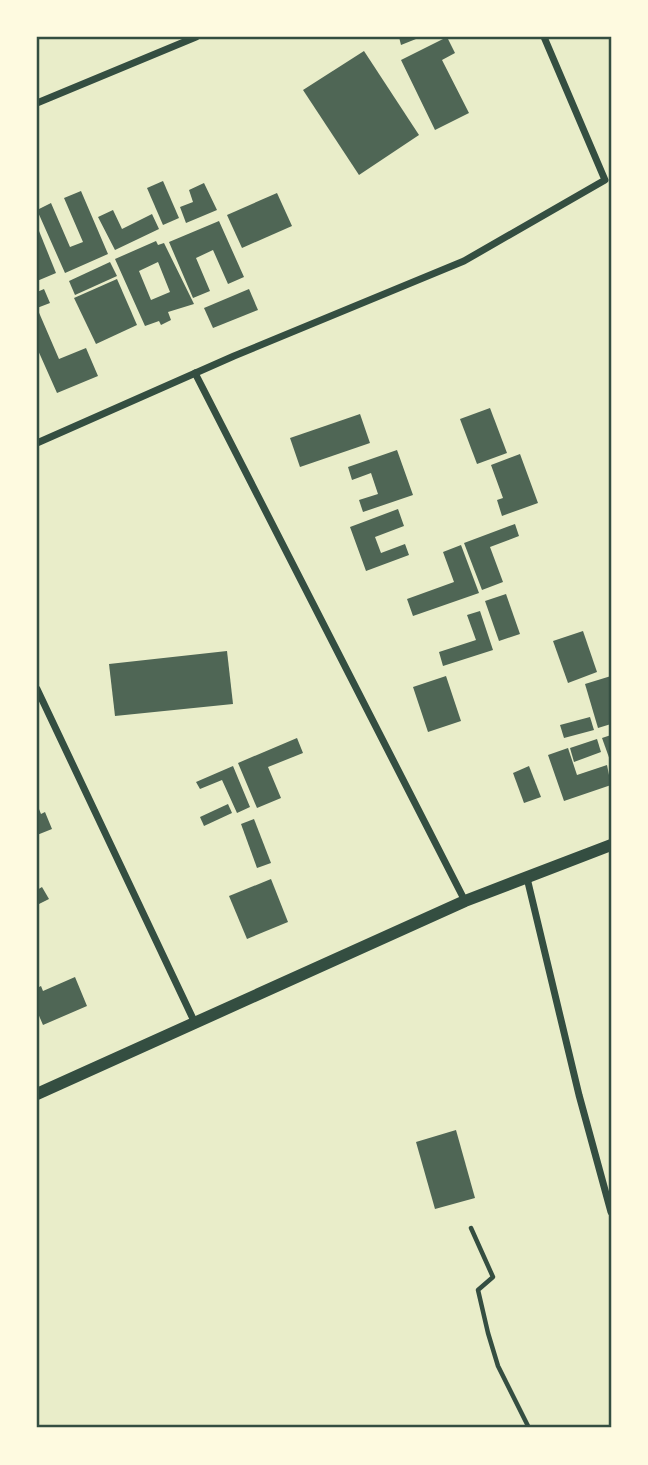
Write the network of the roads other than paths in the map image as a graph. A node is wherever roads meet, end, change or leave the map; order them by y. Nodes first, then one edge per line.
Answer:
1 (196, 37) edge
2 (544, 37) edge
3 (186, 38) edge
4 (37, 103) edge
5 (195, 373) junction
6 (37, 443) edge
7 (37, 689) edge
8 (611, 845) edge
9 (527, 878) junction
10 (466, 901) junction
11 (196, 1024) junction
12 (37, 1094) edge
13 (611, 1212) edge

1 - 3 street
2 - 5 street
3 - 4 street
5 - 6 street
5 - 10 street
7 - 11 street
8 - 9 street
9 - 10 street
9 - 13 street
10 - 11 street
11 - 12 street

